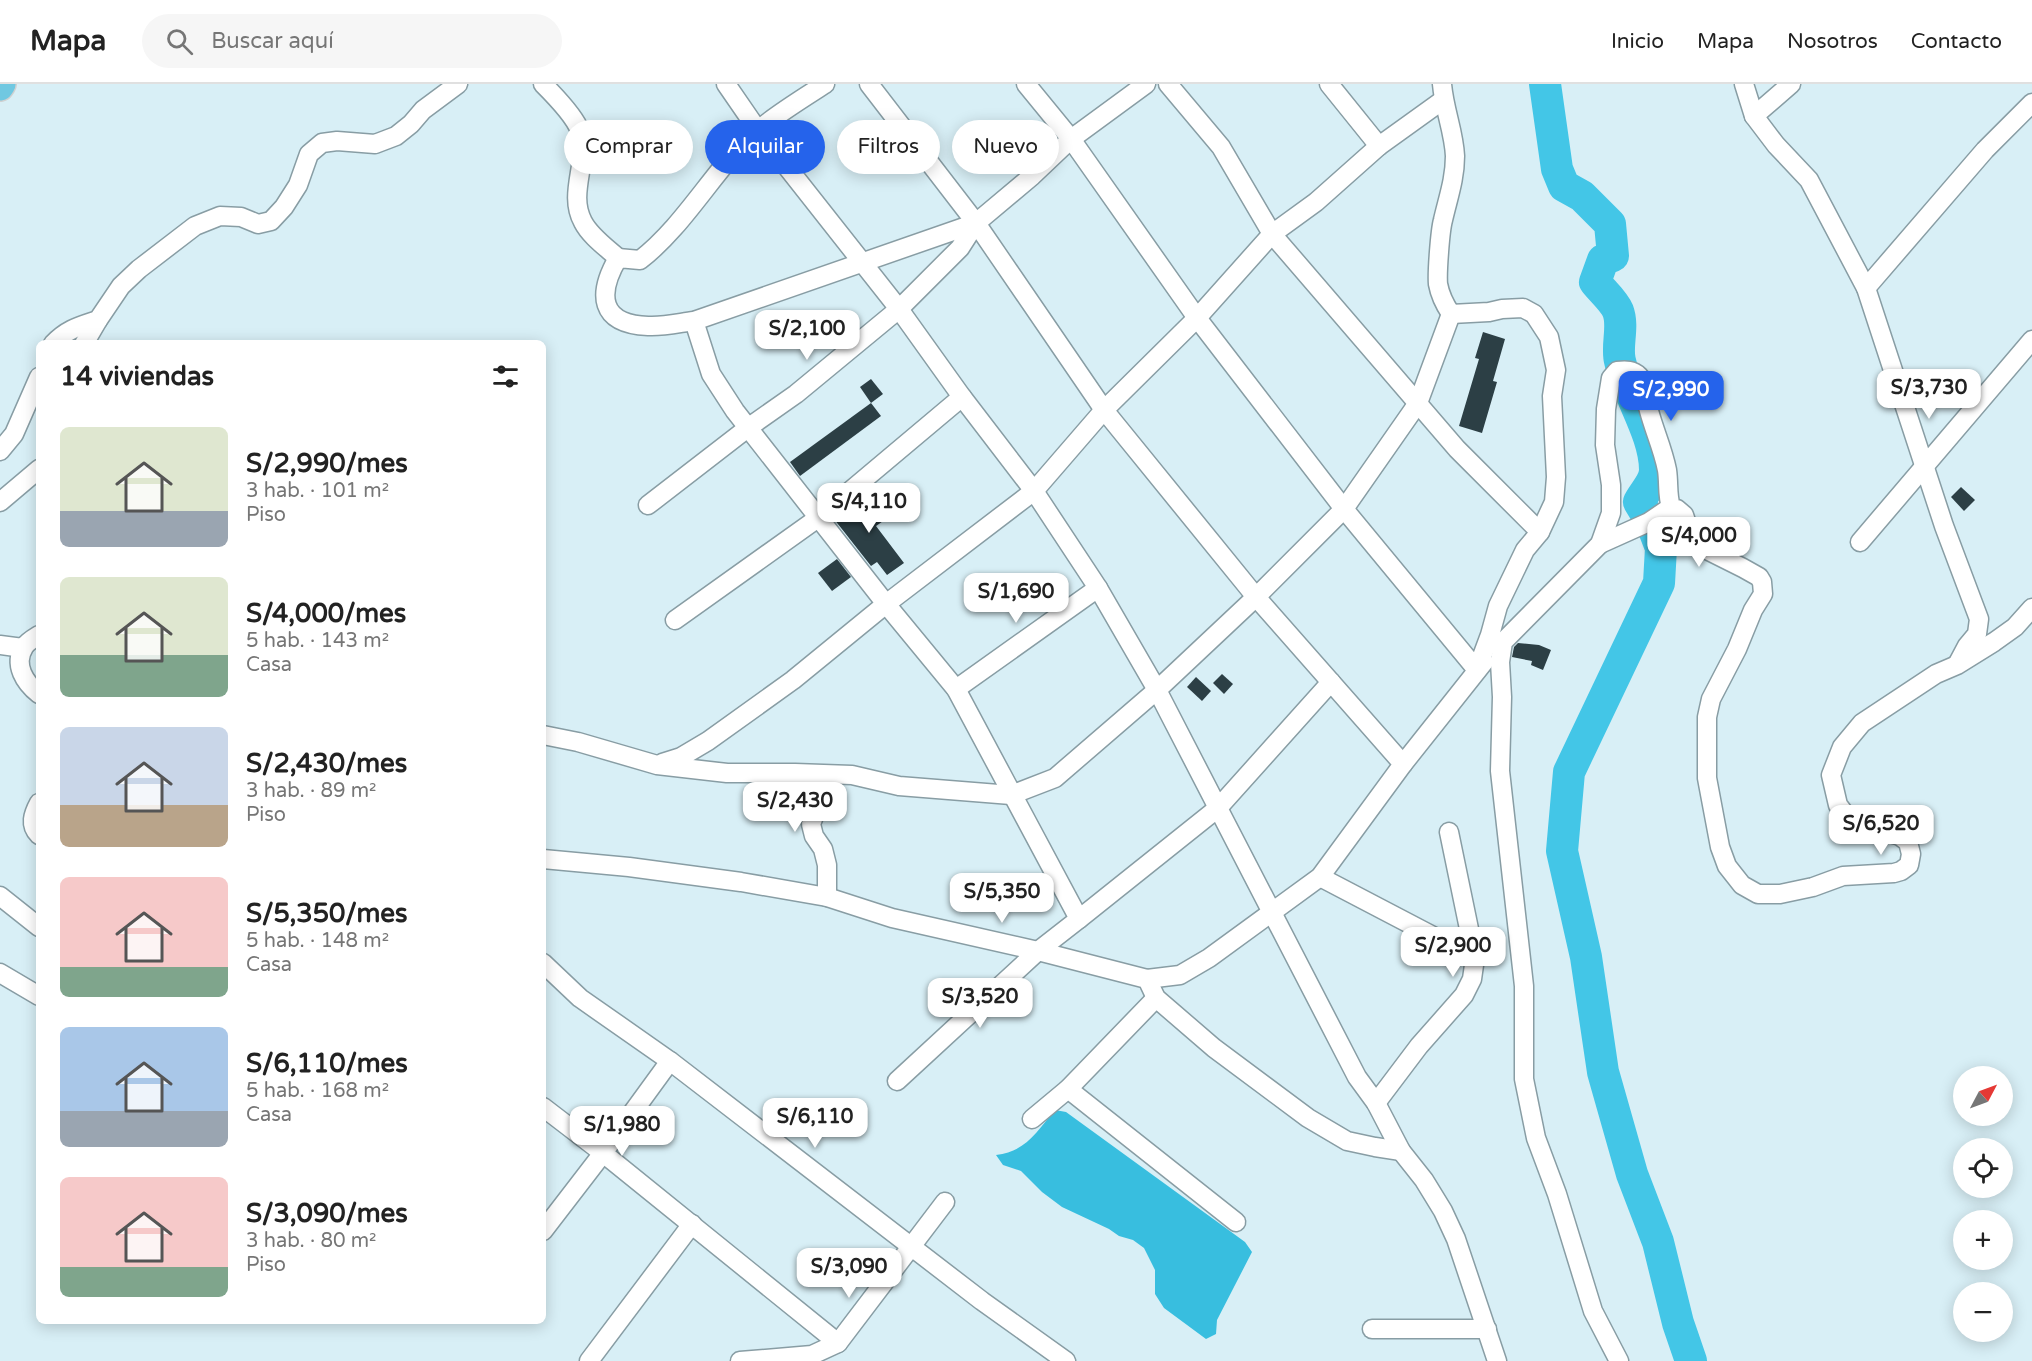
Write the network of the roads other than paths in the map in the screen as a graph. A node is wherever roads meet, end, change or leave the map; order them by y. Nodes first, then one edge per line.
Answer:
1 (458, 84) edge
2 (543, 84) edge
3 (726, 84) edge
4 (825, 84) edge
5 (869, 84) edge
6 (1026, 84) edge
7 (1146, 84) edge
8 (1168, 84) edge
9 (1329, 84) edge
10 (1744, 84) edge
11 (1791, 84) edge
12 (1442, 92) edge
13 (2032, 102) edge
14 (1754, 116) junction
15 (751, 120) edge
16 (771, 120) edge
17 (1071, 138) junction
18 (1379, 146) junction
19 (716, 174) edge
20 (792, 174) edge
21 (976, 224) junction
22 (1272, 234) junction
23 (618, 258) junction
24 (862, 263) junction
25 (1866, 288) junction
26 (899, 309) junction
27 (1451, 314) junction
28 (1197, 318) junction
29 (98, 320) junction
30 (694, 321) junction
31 (58, 340) edge
32 (86, 340) edge
33 (2032, 340) edge
34 (36, 384) edge
35 (962, 398) junction
36 (1418, 403) junction
37 (1104, 410) junction
38 (749, 427) junction
39 (0, 451) edge
40 (1925, 466) junction
41 (36, 472) edge
42 (1034, 491) junction
43 (0, 502) edge
44 (648, 505) dead end
45 (1671, 507) junction
46 (1344, 509) junction
47 (818, 518) junction
48 (1540, 532) junction
49 (1860, 542) dead end
50 (1600, 544) junction
51 (1098, 588) junction
52 (1256, 597) junction
53 (886, 604) junction
54 (2032, 608) edge
55 (675, 620) dead end
56 (36, 637) edge
57 (1503, 642) junction
58 (0, 645) edge
59 (23, 648) junction
60 (1957, 665) junction
61 (1477, 670) junction
62 (1330, 682) junction
63 (956, 689) junction
64 (1157, 690) junction
65 (36, 691) edge
66 (546, 736) edge
67 (1402, 764) junction
68 (657, 765) junction
69 (830, 775) junction
70 (1011, 795) junction
71 (1218, 808) junction
72 (36, 809) edge
73 (36, 825) edge
74 (1449, 832) dead end
75 (546, 859) edge
76 (1320, 877) junction
77 (0, 896) edge
78 (827, 897) junction
79 (1272, 913) junction
80 (1078, 919) junction
81 (36, 925) edge
82 (1038, 951) junction
83 (1475, 958) junction
84 (546, 966) edge
85 (0, 973) edge
86 (1147, 979) junction
87 (36, 994) edge
88 (1156, 998) junction
89 (670, 1061) junction
90 (897, 1081) dead end
91 (1068, 1089) junction
92 (1376, 1103) junction
93 (546, 1109) edge
94 (1032, 1119) dead end
95 (1401, 1150) junction
96 (603, 1153) junction
97 (945, 1202) dead end
98 (1236, 1222) dead end
99 (692, 1224) junction
100 (546, 1227) edge
101 (910, 1245) junction
102 (1372, 1329) dead end
103 (1486, 1329) junction
104 (838, 1343) junction
105 (589, 1361) edge
106 (740, 1361) edge
107 (1066, 1361) edge
108 (1497, 1361) edge
109 (1619, 1361) edge

1 - 29 street
2 - 23 street
3 - 15 street
4 - 16 street
5 - 21 street
6 - 17 street
7 - 17 street
8 - 22 street
9 - 18 street
10 - 14 street
11 - 14 street
12 - 18 street
12 - 27 street
13 - 25 street
14 - 25 street
17 - 21 street
17 - 28 street
18 - 22 street
19 - 23 street
20 - 24 street
21 - 24 street
21 - 26 street
21 - 37 street
22 - 28 street
22 - 36 street
23 - 30 street
24 - 26 street
24 - 30 street
25 - 40 street
26 - 35 street
26 - 38 street
27 - 36 street
27 - 48 street
28 - 37 street
28 - 46 street
29 - 31 street
29 - 32 street
30 - 38 street
33 - 40 street
34 - 39 street
35 - 42 street
35 - 47 street
36 - 46 street
36 - 48 street
37 - 42 street
37 - 52 street
38 - 44 street
38 - 47 street
40 - 49 street
40 - 60 street
41 - 43 street
42 - 51 street
42 - 53 street
45 - 50 street
45 - 50 street
45 - 60 street
46 - 52 street
46 - 61 street
47 - 53 street
47 - 55 street
48 - 61 street
50 - 57 street
51 - 63 street
51 - 64 street
52 - 62 street
52 - 64 street
53 - 63 street
53 - 68 street
54 - 60 street
56 - 59 street
57 - 61 street
57 - 109 street
58 - 59 street
59 - 65 street
61 - 67 street
62 - 67 street
62 - 71 street
63 - 70 street
64 - 70 street
64 - 71 street
66 - 68 street
67 - 76 street
68 - 69 street
69 - 70 street
69 - 78 street
70 - 80 street
71 - 79 street
71 - 80 street
72 - 73 street
74 - 83 street
75 - 78 street
76 - 79 street
76 - 83 street
77 - 81 street
78 - 82 street
79 - 86 street
79 - 92 street
80 - 82 street
82 - 86 street
82 - 90 street
83 - 92 street
84 - 89 street
85 - 87 street
86 - 88 street
88 - 91 street
88 - 95 street
89 - 96 street
89 - 101 street
91 - 94 street
91 - 98 street
92 - 95 street
93 - 96 street
95 - 103 street
96 - 99 street
96 - 100 street
97 - 101 street
99 - 104 street
99 - 105 street
101 - 104 street
101 - 107 street
102 - 103 street
103 - 108 street
104 - 106 street

